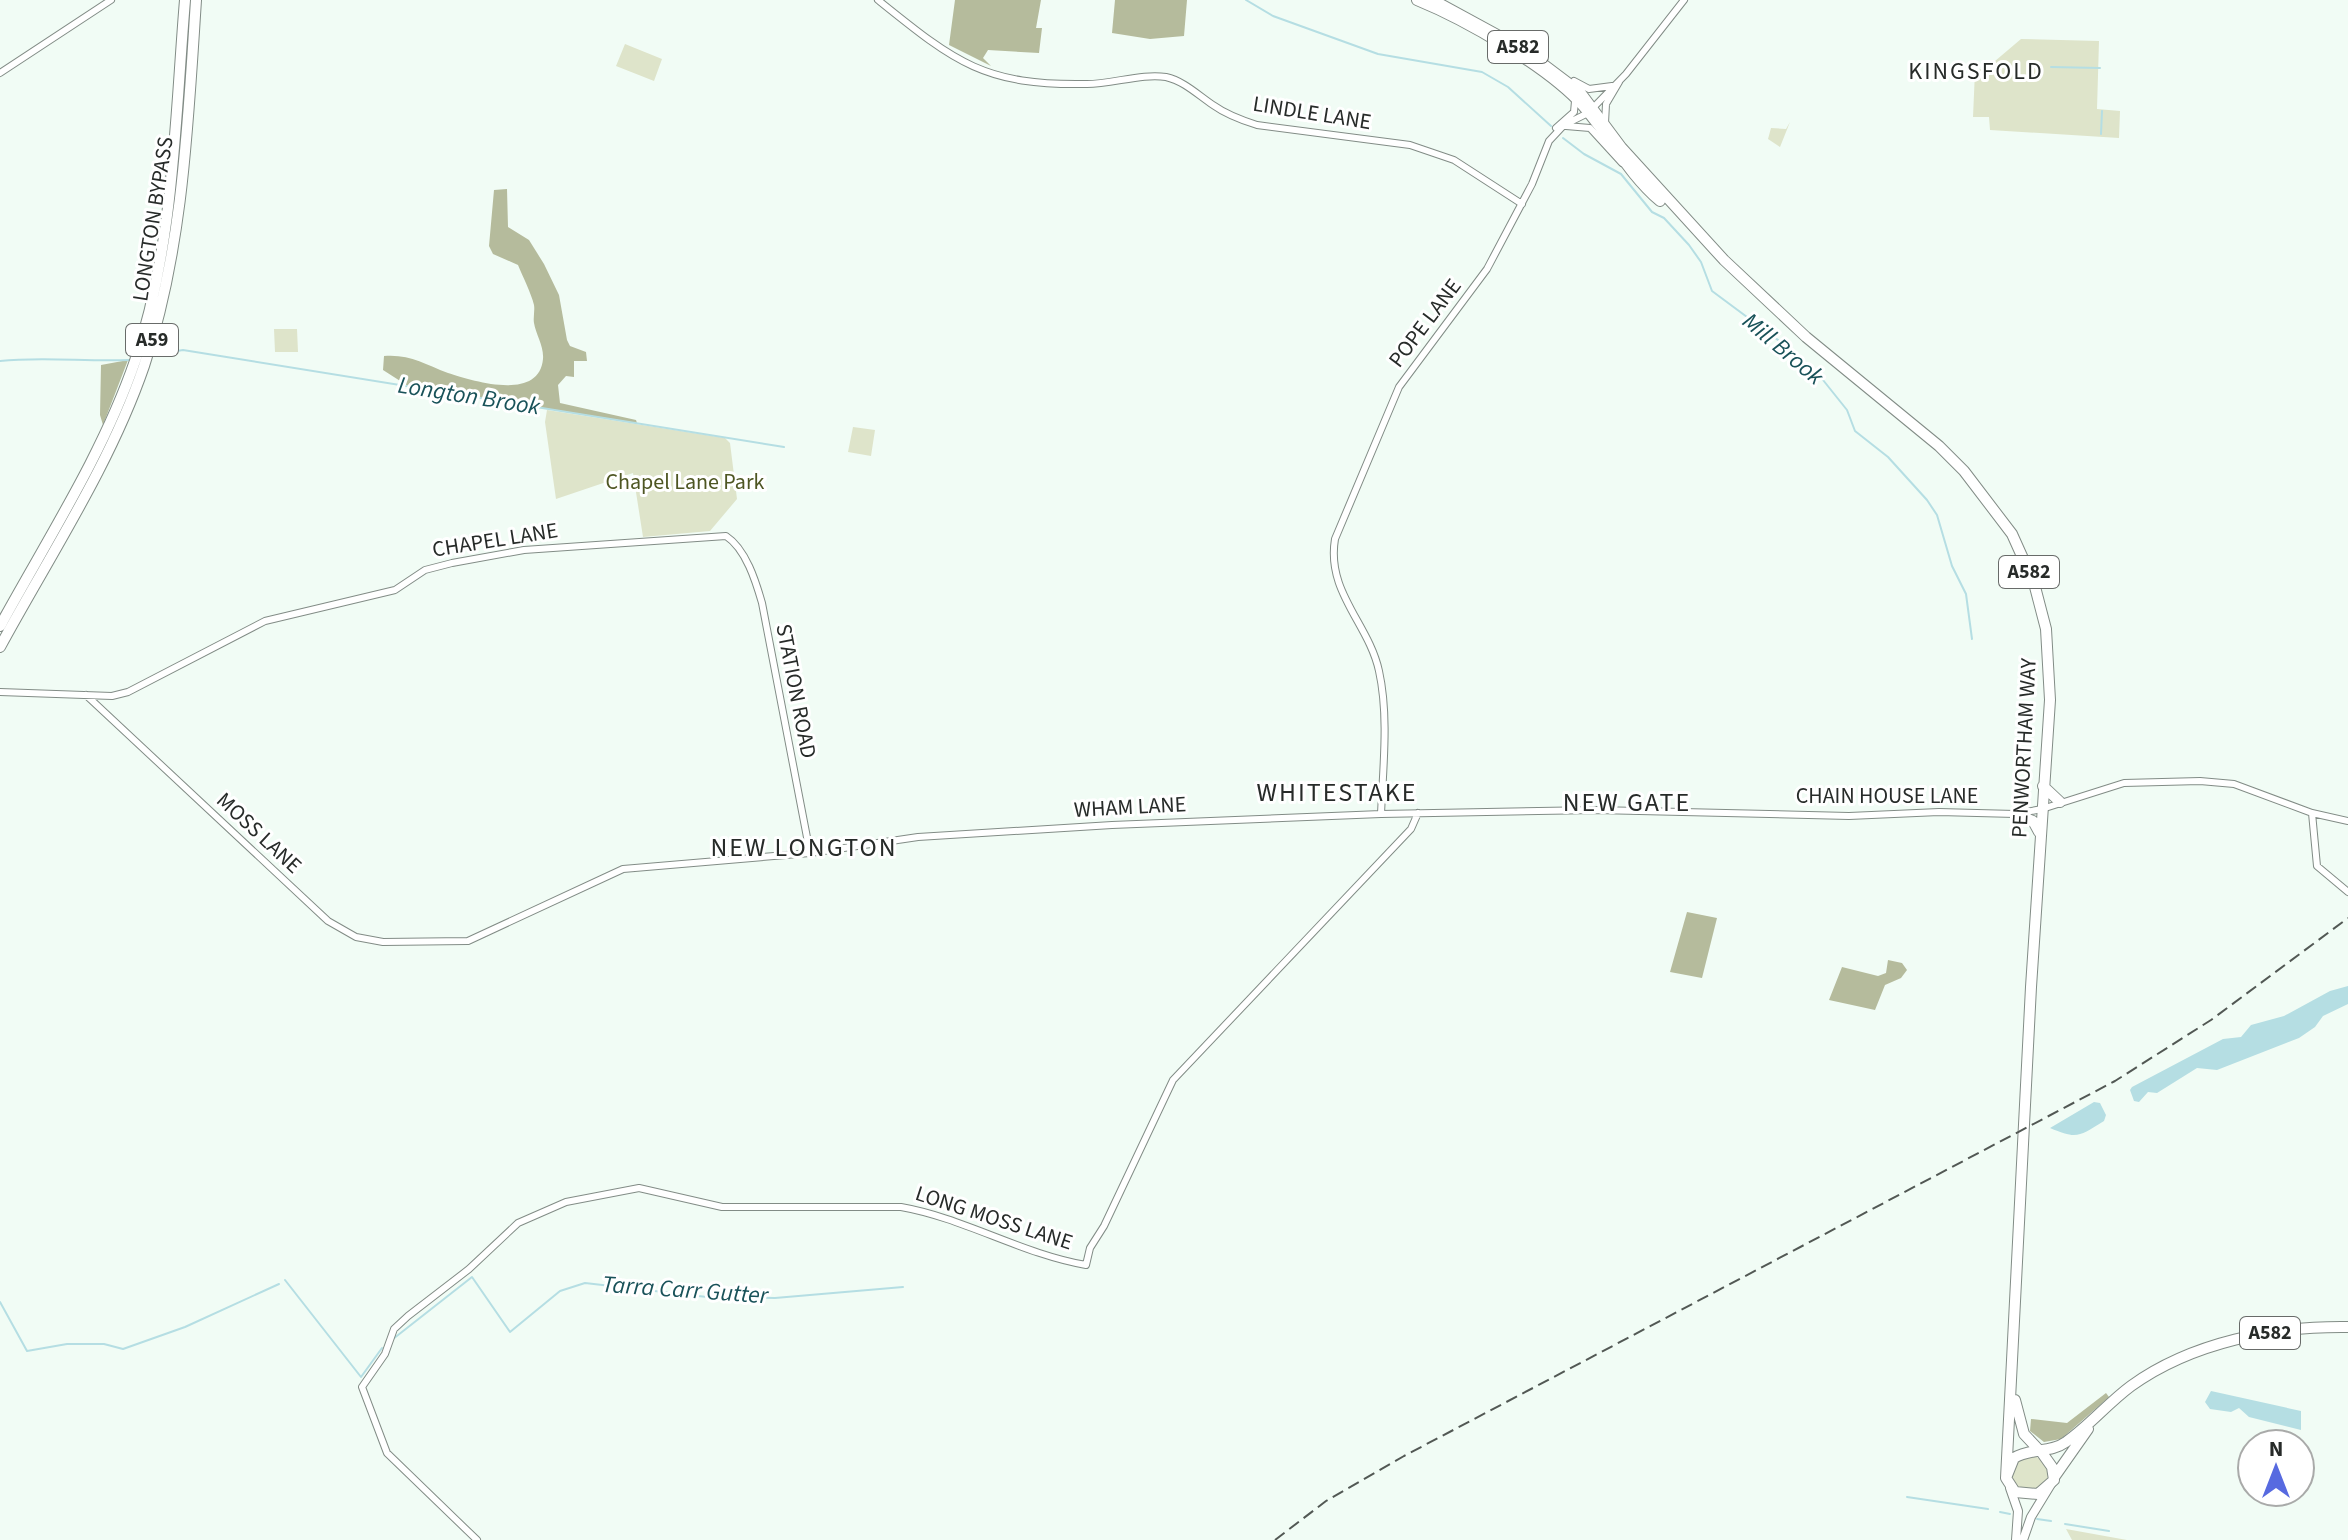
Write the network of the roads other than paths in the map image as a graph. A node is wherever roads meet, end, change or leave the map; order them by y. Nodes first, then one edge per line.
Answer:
1 (111, 0) edge
2 (185, 0) edge
3 (196, 0) edge
4 (878, 0) edge
5 (1417, 0) edge
6 (1433, 0) edge
7 (1684, 0) edge
8 (1533, 57) junction
9 (0, 73) edge
10 (1621, 79) junction
11 (1614, 85) junction
12 (1571, 94) junction
13 (1591, 110) junction
14 (1561, 127) junction
15 (1606, 127) junction
16 (1553, 135) junction
17 (1625, 165) junction
18 (1522, 204) junction
19 (1690, 225) junction
20 (734, 542) joint
21 (0, 626) edge
22 (0, 647) edge
23 (0, 692) edge
24 (86, 695) junction
25 (2043, 786) junction
26 (2060, 802) junction
27 (2042, 809) junction
28 (1453, 812) joint
29 (1418, 813) junction
30 (2312, 813) junction
31 (1381, 814) junction
32 (2015, 814) junction
33 (2348, 821) edge
34 (2040, 833) junction
35 (810, 853) junction
36 (2348, 892) edge
37 (356, 937) joint
38 (2348, 1327) edge
39 (2014, 1370) junction
40 (2110, 1404) junction
41 (2039, 1450) junction
42 (2054, 1478) junction
43 (2008, 1482) junction
44 (477, 1540) edge
45 (2016, 1540) edge
46 (2023, 1540) edge

1 - 9 street
2 - 21 highway, LONGTON BYPASS / A59
3 - 22 highway, LONGTON BYPASS / A59
4 - 18 street, LINDLE LANE
5 - 12 highway, A582
6 - 8 highway, A582
7 - 10 street, POPE LANE
8 - 11 street
8 - 13 highway, A582
10 - 11 street, POPE LANE
10 - 15 street
11 - 13 street, POPE LANE
12 - 13 highway, A582
12 - 16 street
13 - 14 street, POPE LANE
13 - 15 highway, PENWORTHAM WAY / A582
13 - 17 highway, PENWORTHAM WAY / A582
14 - 16 street, POPE LANE
14 - 17 street
15 - 19 highway, PENWORTHAM WAY / A582
16 - 18 street, POPE LANE
17 - 19 highway, PENWORTHAM WAY / A582
18 - 31 street, POPE LANE
19 - 25 highway, PENWORTHAM WAY / A582
20 - 24 street, CHAPEL LANE
20 - 35 street, STATION ROAD
23 - 24 street, CHAPEL LANE
24 - 37 street, MOSS LANE
25 - 26 highway
25 - 27 highway, PENWORTHAM WAY / A582
26 - 27 street, CHAIN HOUSE LANE
26 - 30 street, CHAIN HOUSE LANE
27 - 32 street, CHAIN HOUSE LANE
27 - 34 highway, PENWORTHAM WAY / A582
28 - 29 street, WHAM LANE
28 - 32 street, CHAIN HOUSE LANE
29 - 31 street, WHAM LANE
29 - 44 street, LONG MOSS LANE
30 - 33 street, CHAIN HOUSE LANE
30 - 36 street
31 - 35 street, WHAM LANE
32 - 34 highway
34 - 39 highway, PENWORTHAM WAY / A582
35 - 37 street, WHAM LANE
38 - 40 highway, A582
39 - 41 highway, PENWORTHAM WAY / A582
39 - 43 highway, PENWORTHAM WAY / A582
40 - 41 highway, A582
40 - 42 highway, A582
41 - 42 highway, A582
41 - 43 highway, A582
42 - 43 highway
42 - 46 main road
43 - 45 main road

